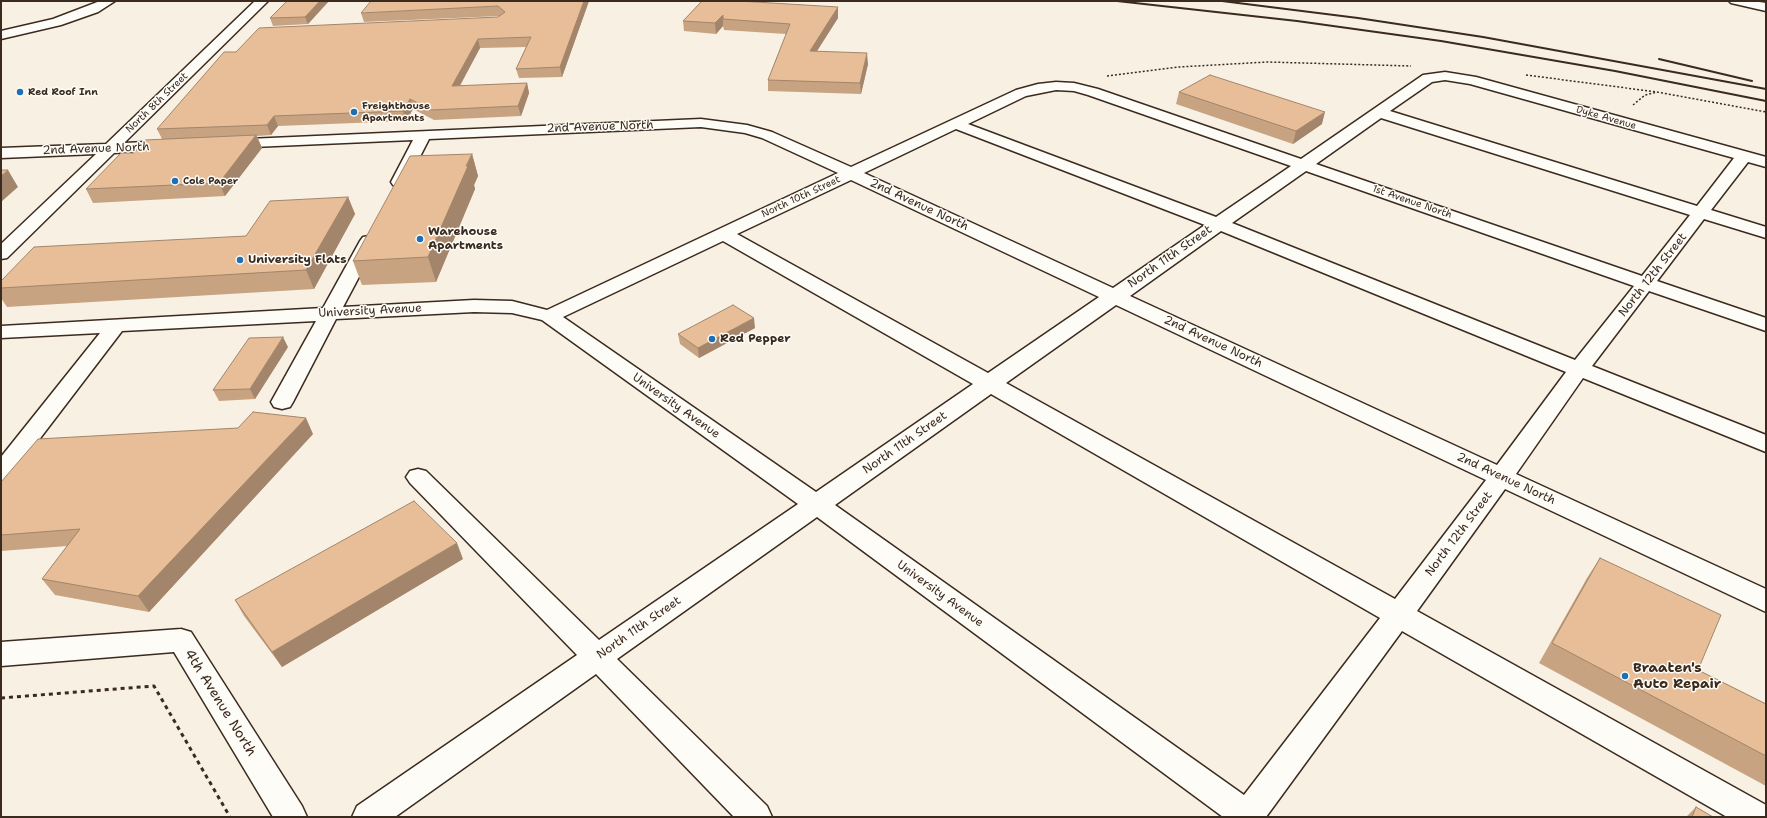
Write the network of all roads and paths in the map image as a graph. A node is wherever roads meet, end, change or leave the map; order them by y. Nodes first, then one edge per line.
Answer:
1 (109, 1) edge
2 (262, 1) edge
3 (1735, 1) edge
4 (1766, 7) edge
5 (248, 32) dead end
6 (229, 33) junction
7 (1, 35) edge
8 (1413, 66) dead end
9 (1524, 75) dead end
10 (1445, 76) joint
11 (1104, 77) dead end
12 (1056, 86) joint
13 (1656, 92) junction
14 (1378, 112) junction
15 (1766, 112) edge
16 (1598, 116) junction
17 (956, 124) junction
18 (424, 135) junction
19 (210, 144) edge
20 (187, 145) edge
21 (111, 148) junction
22 (1, 153) edge
23 (1744, 156) junction
24 (1766, 162) edge
25 (1303, 164) junction
26 (852, 174) junction
27 (391, 197) edge
28 (1700, 213) junction
29 (1218, 224) junction
30 (377, 225) edge
31 (1766, 233) edge
32 (724, 234) junction
33 (1, 254) edge
34 (1646, 284) junction
35 (1115, 296) junction
36 (331, 313) junction
37 (549, 316) junction
38 (1766, 325) edge
39 (116, 326) junction
40 (1, 332) edge
41 (1580, 368) junction
42 (990, 383) junction
43 (282, 402) dead end
44 (1766, 444) edge
45 (1, 473) edge
46 (1502, 476) junction
47 (418, 477) dead end
48 (816, 504) junction
49 (1766, 601) edge
50 (1398, 615) junction
51 (1, 654) edge
52 (597, 657) junction
53 (1, 698) edge
54 (230, 817) edge
55 (291, 817) edge
56 (368, 817) edge
57 (756, 817) edge
58 (1248, 817) edge
59 (1757, 817) edge

1 - 7 street
2 - 6 street, North 8th Street
3 - 4 street
5 - 6 street
6 - 21 street, North 8th Street
8 - 11 path
9 - 13 path
10 - 14 street, North 11th Street
10 - 16 street, Dyke Avenue
12 - 17 street, North 10th Street
12 - 25 street, 1st Avenue North
13 - 15 path
13 - 16 path
14 - 25 street, North 11th Street
14 - 28 street
16 - 23 street, Dyke Avenue
17 - 26 street, North 10th Street
17 - 29 street
18 - 19 street, 2nd Avenue North
18 - 26 street, 2nd Avenue North
18 - 27 street
20 - 21 street, 2nd Avenue North
21 - 22 street, 2nd Avenue North
21 - 33 street, North 8th Street
23 - 24 street, Dyke Avenue
23 - 28 street, North 12th Street
25 - 29 street, North 11th Street
25 - 34 street, 1st Avenue North
26 - 32 street, North 10th Street
26 - 35 street, 2nd Avenue North
28 - 31 street
28 - 34 street, North 12th Street
29 - 35 street, North 11th Street
29 - 41 street
30 - 36 street
32 - 37 street, North 10th Street
32 - 42 street
34 - 38 street, 1st Avenue North
34 - 41 street, North 12th Street
35 - 42 street, North 11th Street
35 - 46 street, 2nd Avenue North
36 - 37 street, University Avenue
36 - 39 street, University Avenue
36 - 43 street
37 - 48 street, University Avenue
39 - 40 street, University Avenue
39 - 45 street
41 - 44 street
41 - 46 street, North 12th Street
42 - 48 street, North 11th Street
42 - 50 street
46 - 49 street, 2nd Avenue North
46 - 50 street, North 12th Street
47 - 52 street
48 - 52 street, North 11th Street
48 - 58 street, University Avenue
50 - 58 street, North 12th Street
50 - 59 street
51 - 55 street, 4th Avenue North
52 - 56 street, North 11th Street
52 - 57 street
53 - 54 path

